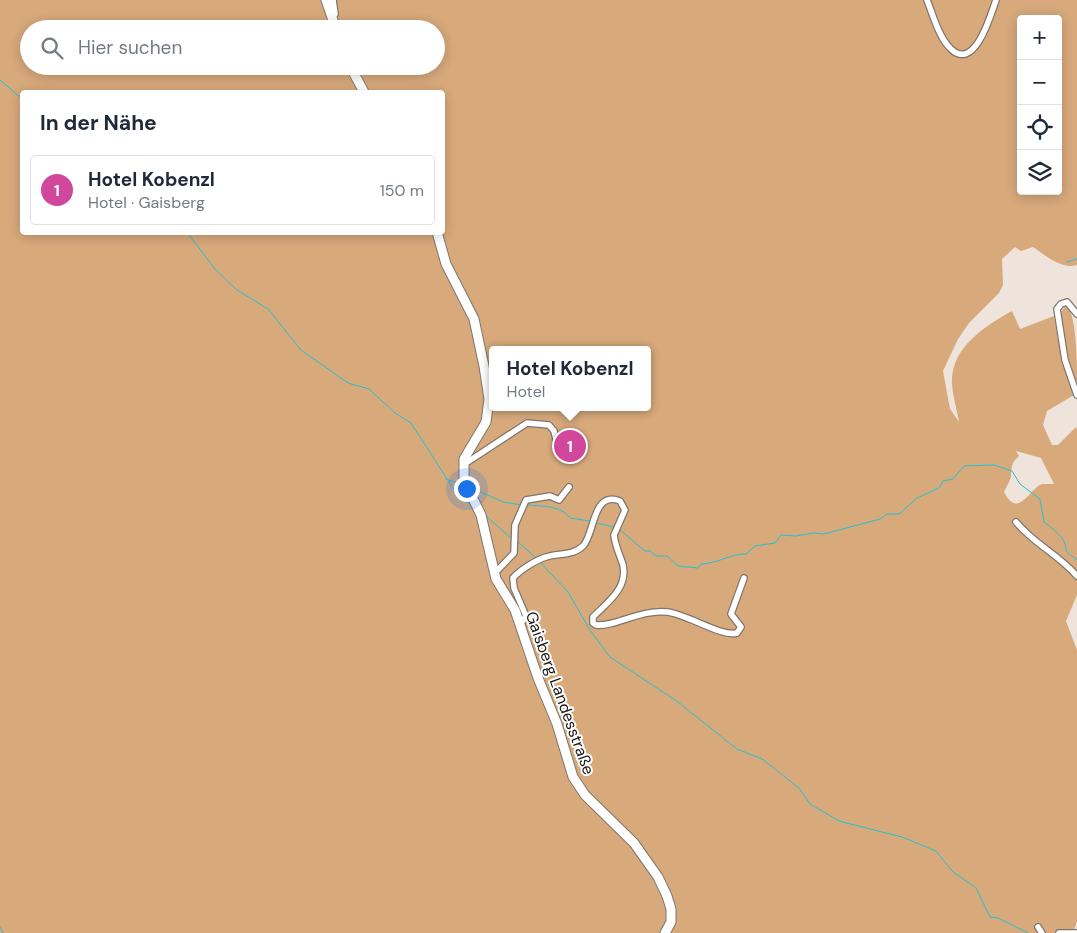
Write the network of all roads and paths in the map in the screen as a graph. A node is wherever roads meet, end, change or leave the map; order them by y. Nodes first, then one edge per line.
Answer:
1 (328, 0) edge
2 (926, 0) edge
3 (996, 0) edge
4 (333, 20) edge
5 (355, 75) edge
6 (363, 90) edge
7 (437, 235) edge
8 (1077, 314) edge
9 (1077, 395) edge
10 (489, 411) edge
11 (489, 411) edge
12 (556, 439) dead end
13 (463, 467) junction
14 (569, 487) dead end
15 (1016, 522) dead end
16 (494, 574) junction
17 (1077, 576) edge
18 (744, 578) dead end
19 (520, 625) junction
20 (665, 933) edge
21 (1059, 933) edge
22 (1077, 933) edge

1 - 4 main road
2 - 3 street
5 - 6 main road
7 - 11 main road
8 - 9 street
10 - 13 main road
12 - 13 street
13 - 16 main road, Gaisberg Landesstraße
14 - 16 street
15 - 17 street
16 - 19 main road, Gaisberg Landesstraße
18 - 19 street
19 - 20 main road, Gaisberg Landesstraße
21 - 22 street

